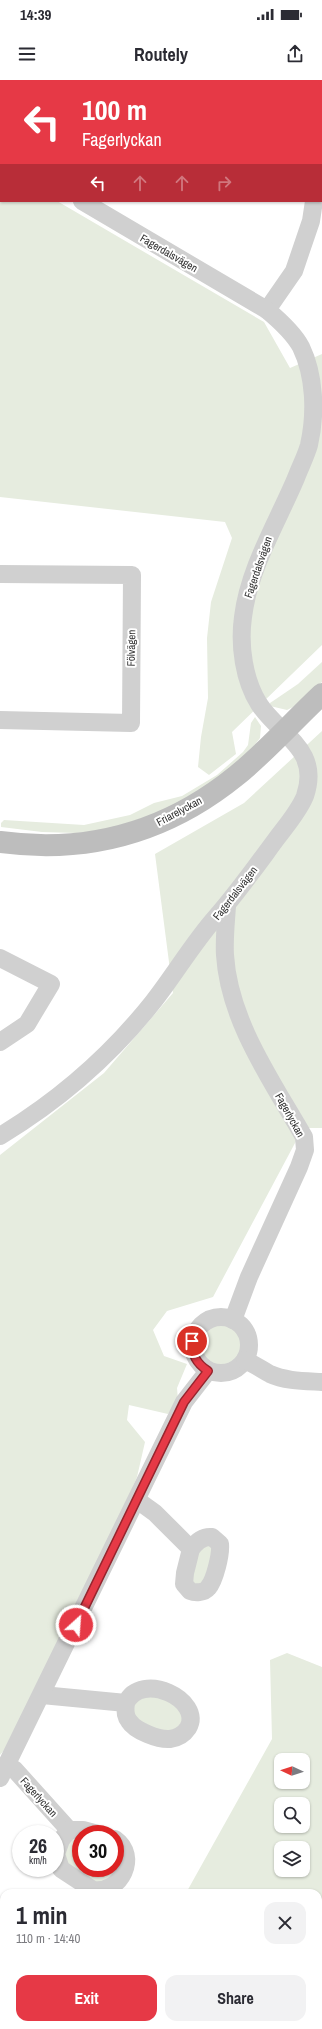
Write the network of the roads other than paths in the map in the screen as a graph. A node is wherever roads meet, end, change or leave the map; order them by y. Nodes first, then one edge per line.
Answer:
1 (84, 202) edge
2 (314, 202) edge
3 (267, 310) junction
4 (0, 574) edge
5 (322, 694) edge
6 (0, 720) edge
7 (285, 731) junction
8 (0, 842) edge
9 (227, 906) junction
10 (0, 958) edge
11 (0, 1042) edge
12 (0, 1136) edge
13 (233, 1320) junction
14 (245, 1360) junction
15 (208, 1371) junction
16 (322, 1382) edge
17 (137, 1500) junction
18 (191, 1549) dead end
19 (42, 1695) junction
20 (126, 1703) dead end
21 (4, 1772) edge
22 (69, 1830) joint
23 (124, 1853) edge
24 (124, 1871) edge
25 (72, 1877) edge
26 (72, 1877) edge
27 (120, 1877) edge
28 (91, 1889) edge
29 (107, 1889) edge

1 - 3 street, Fagerdalsvägen
2 - 3 street
3 - 7 street, Fagerdalsvägen
4 - 6 street, Fölvägen
5 - 7 street, Friarelyckan
7 - 8 street, Friarelyckan
7 - 9 street, Fagerdalsvägen
9 - 12 street, Fagerdalsvägen
9 - 13 street, Fagerlyckan
10 - 11 street
13 - 14 street
13 - 15 street
14 - 15 street
14 - 16 street
15 - 17 street, Fagerlyckan
17 - 18 street
17 - 19 street, Fagerlyckan
19 - 20 street
19 - 21 street, Fagerlyckan
21 - 22 street, Fagerlyckan
22 - 25 street
23 - 24 street
26 - 28 street
27 - 29 street

